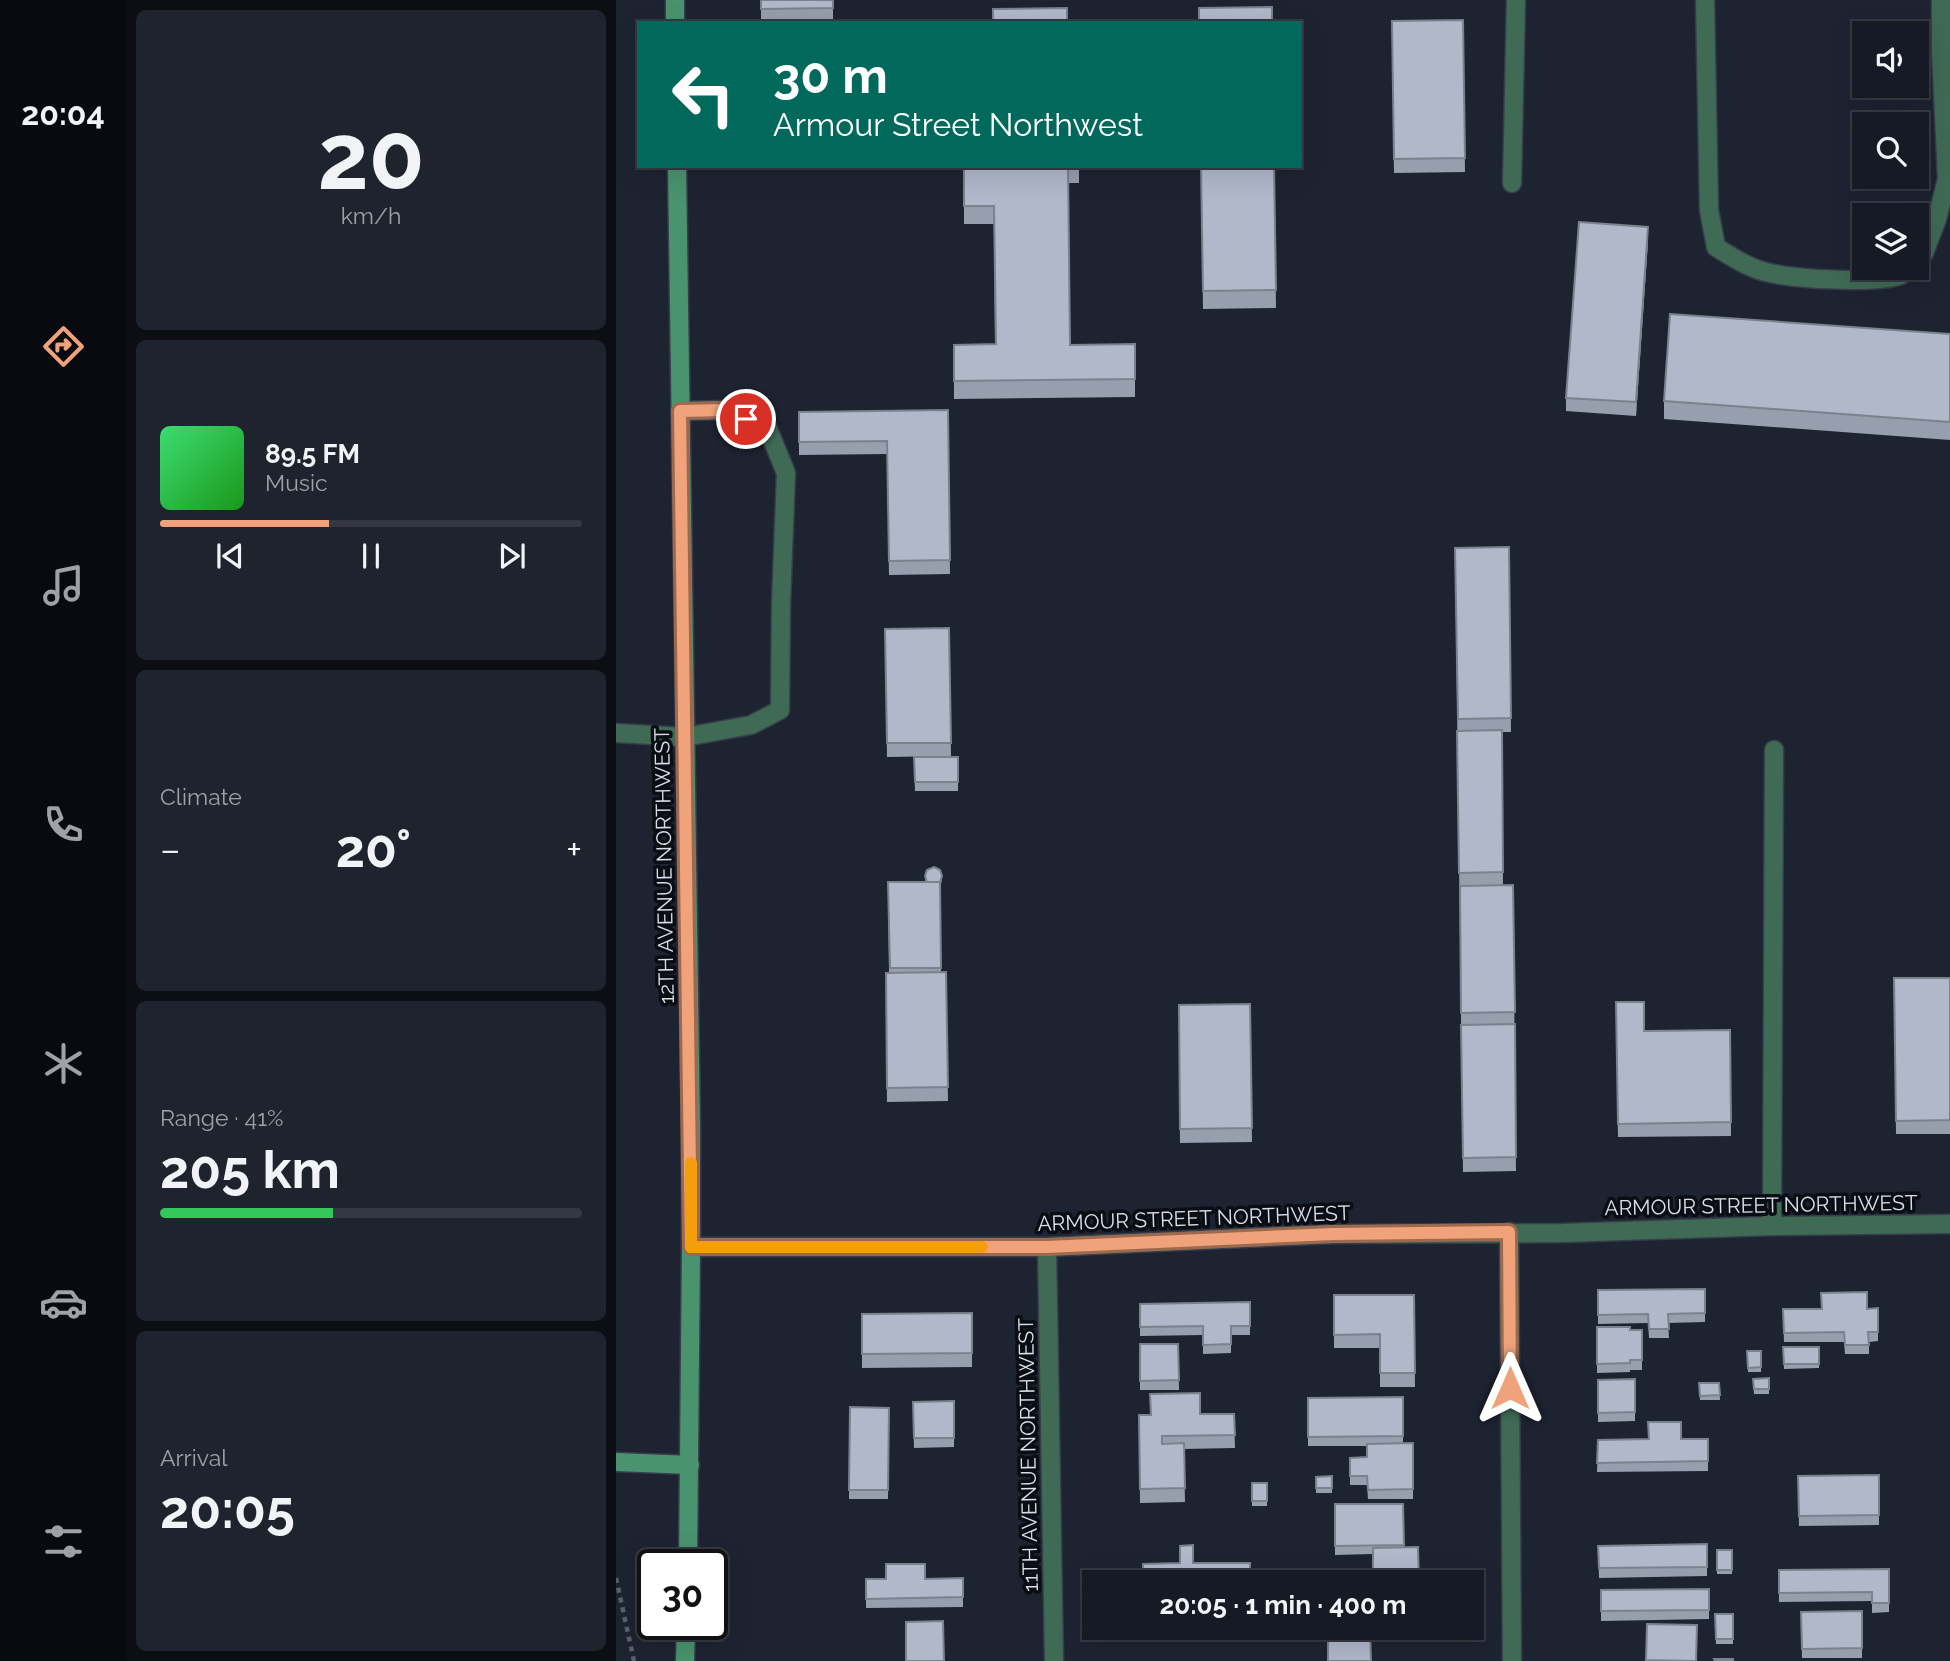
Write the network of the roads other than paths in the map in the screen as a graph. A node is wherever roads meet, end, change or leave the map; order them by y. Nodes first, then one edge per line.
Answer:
1 (675, 0) edge
2 (1516, 0) edge
3 (1705, 0) edge
4 (1941, 0) edge
5 (675, 21) edge
6 (677, 168) edge
7 (1512, 183) dead end
8 (1929, 240) edge
9 (1852, 279) edge
10 (680, 411) junction
11 (616, 733) edge
12 (685, 737) junction
13 (1774, 750) dead end
14 (1950, 1224) edge
15 (1772, 1226) junction
16 (1509, 1232) junction
17 (691, 1247) junction
18 (1047, 1247) junction
19 (616, 1462) edge
20 (690, 1465) junction
21 (688, 1549) edge
22 (686, 1640) edge
23 (685, 1661) edge
24 (1054, 1661) edge
25 (1512, 1661) edge

1 - 5 main road
2 - 7 street
3 - 9 street
4 - 8 street
6 - 10 main road, 12TH AVENUE NORTHWEST
10 - 12 main road, 12TH AVENUE NORTHWEST
10 - 12 street
11 - 12 street
12 - 17 main road, 12TH AVENUE NORTHWEST
13 - 15 street
14 - 15 street, ARMOUR STREET NORTHWEST
15 - 16 street, ARMOUR STREET NORTHWEST
16 - 18 street, ARMOUR STREET NORTHWEST
16 - 25 street
17 - 18 street, ARMOUR STREET NORTHWEST
17 - 20 main road, 12TH AVENUE NORTHWEST
18 - 24 street, 11TH AVENUE NORTHWEST
19 - 20 main road
20 - 21 main road, 12TH AVENUE NORTHWEST
22 - 23 main road

